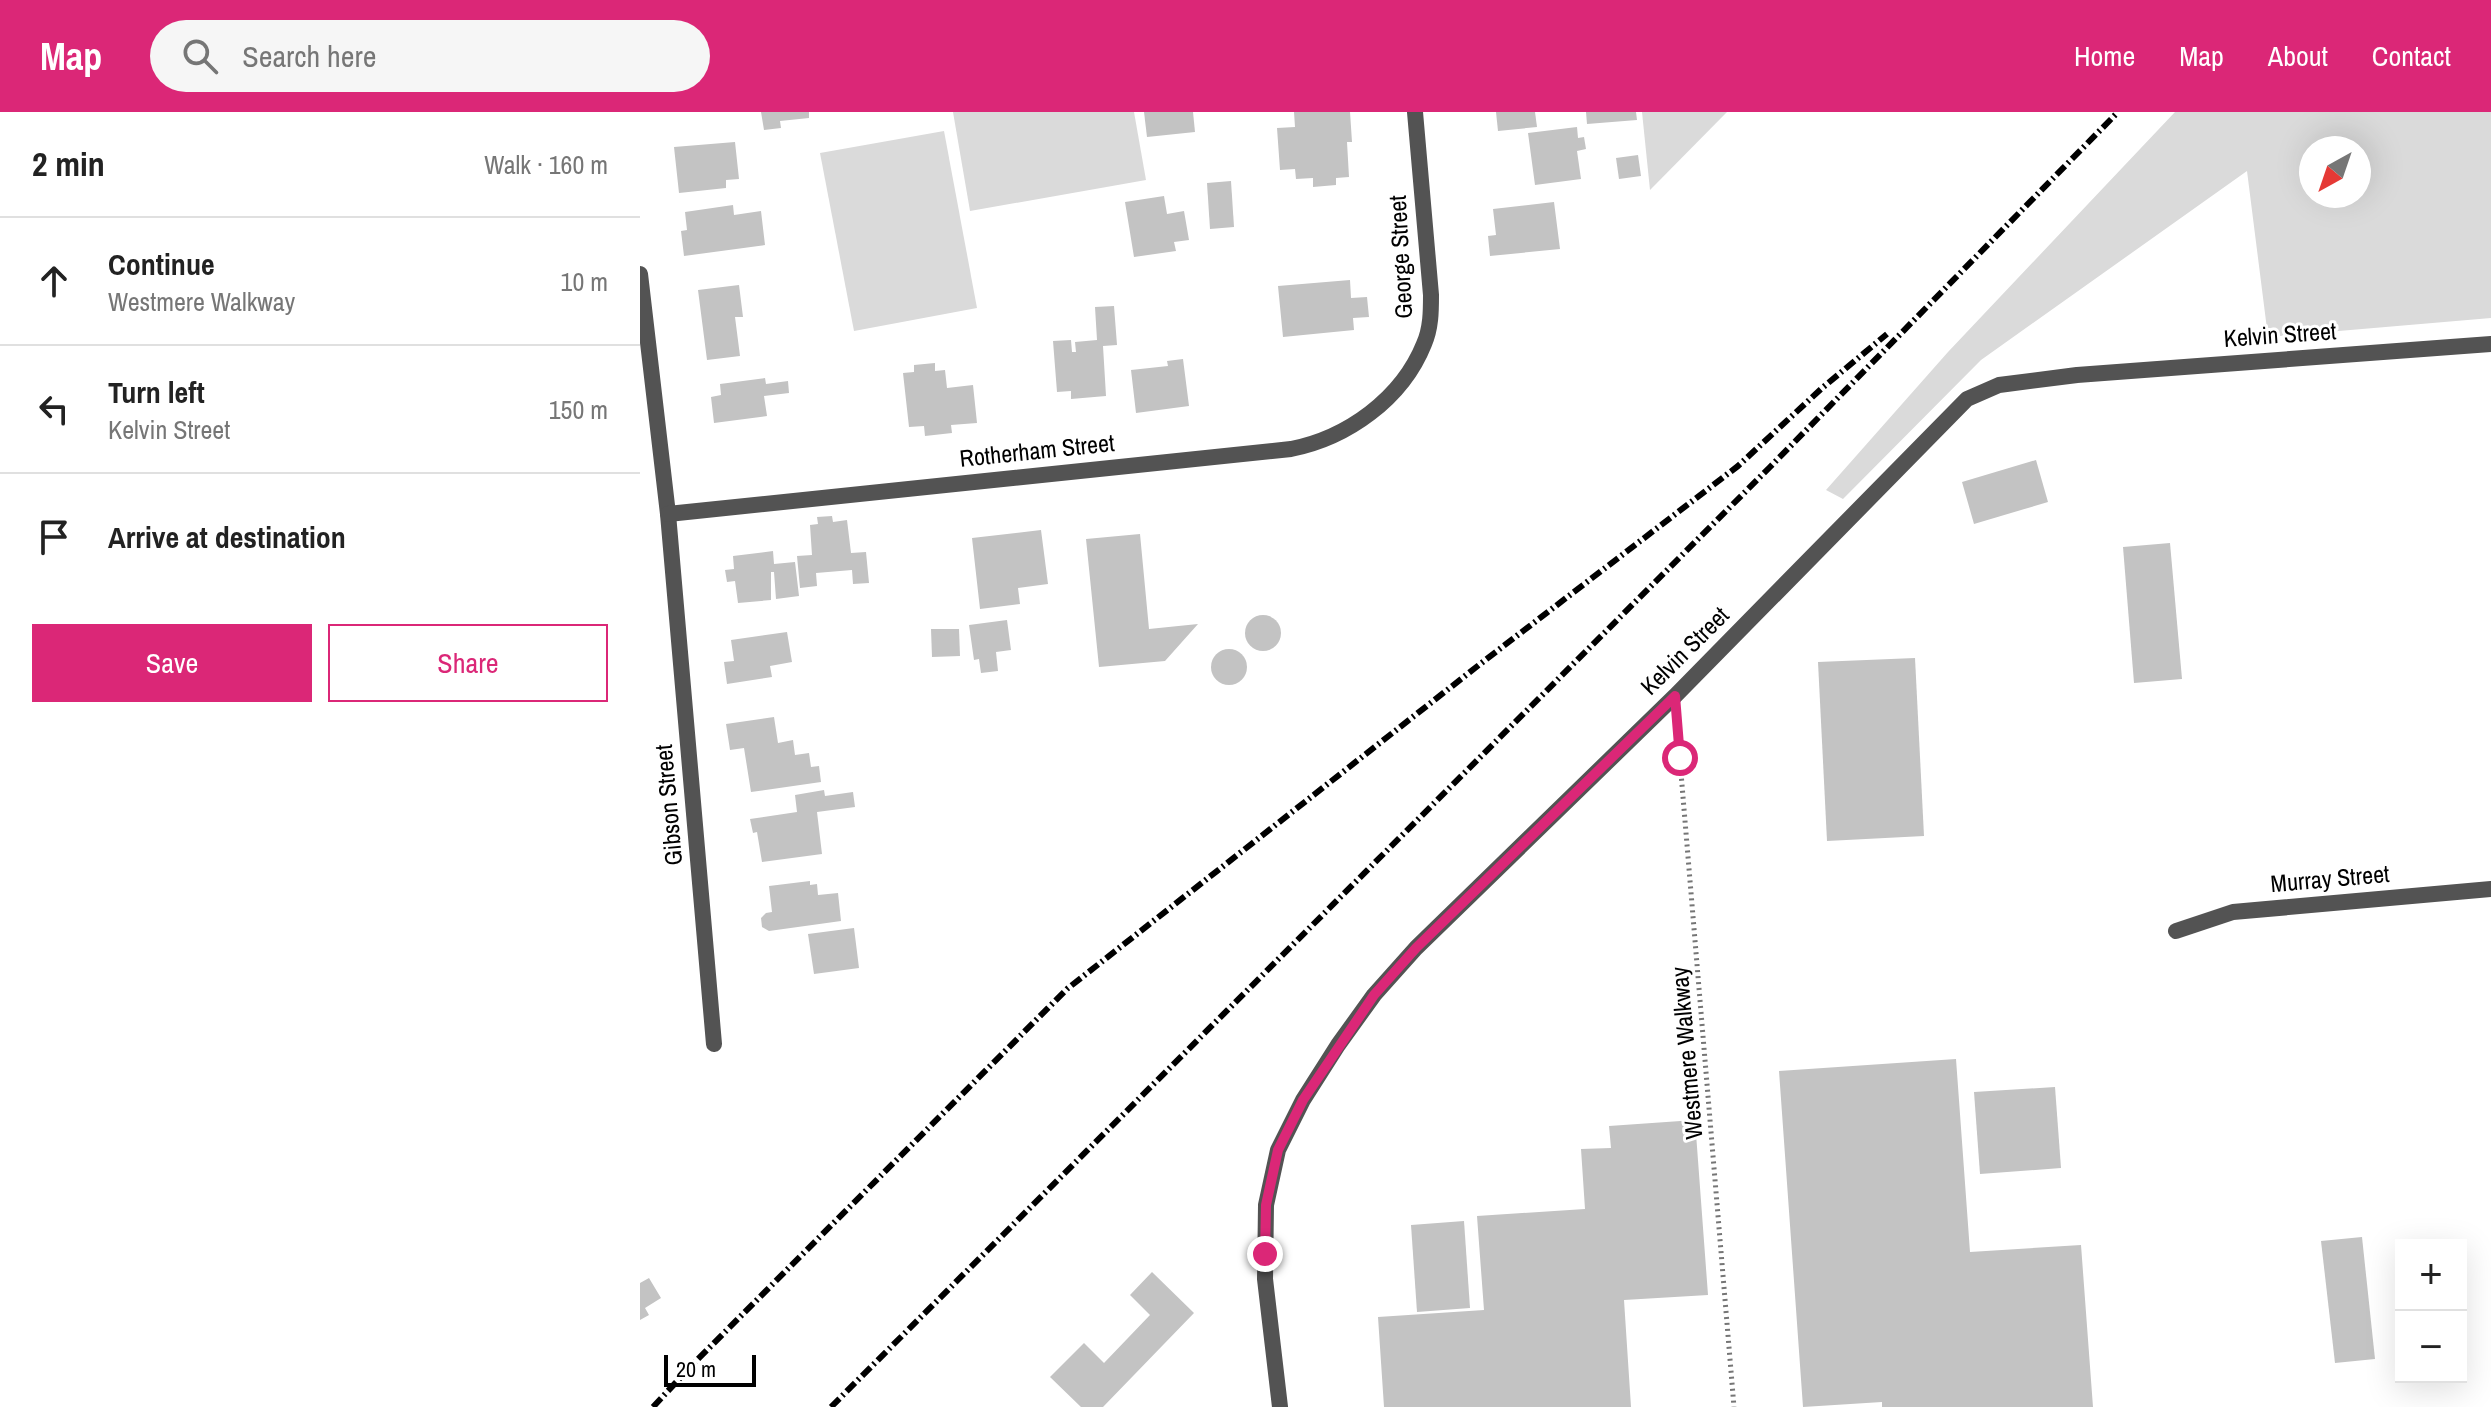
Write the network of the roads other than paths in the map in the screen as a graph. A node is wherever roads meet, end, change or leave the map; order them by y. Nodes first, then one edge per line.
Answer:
1 (1415, 112) edge
2 (640, 274) edge
3 (2491, 344) edge
4 (1394, 389) joint
5 (668, 514) junction
6 (2491, 889) edge
7 (2176, 931) dead end
8 (714, 1044) dead end
9 (1280, 1407) edge

1 - 4 street, George Street
2 - 5 street, Gibson Street
3 - 9 street, Kelvin Street
4 - 5 street, Rotherham Street
5 - 8 street, Gibson Street
6 - 7 street, Murray Street

